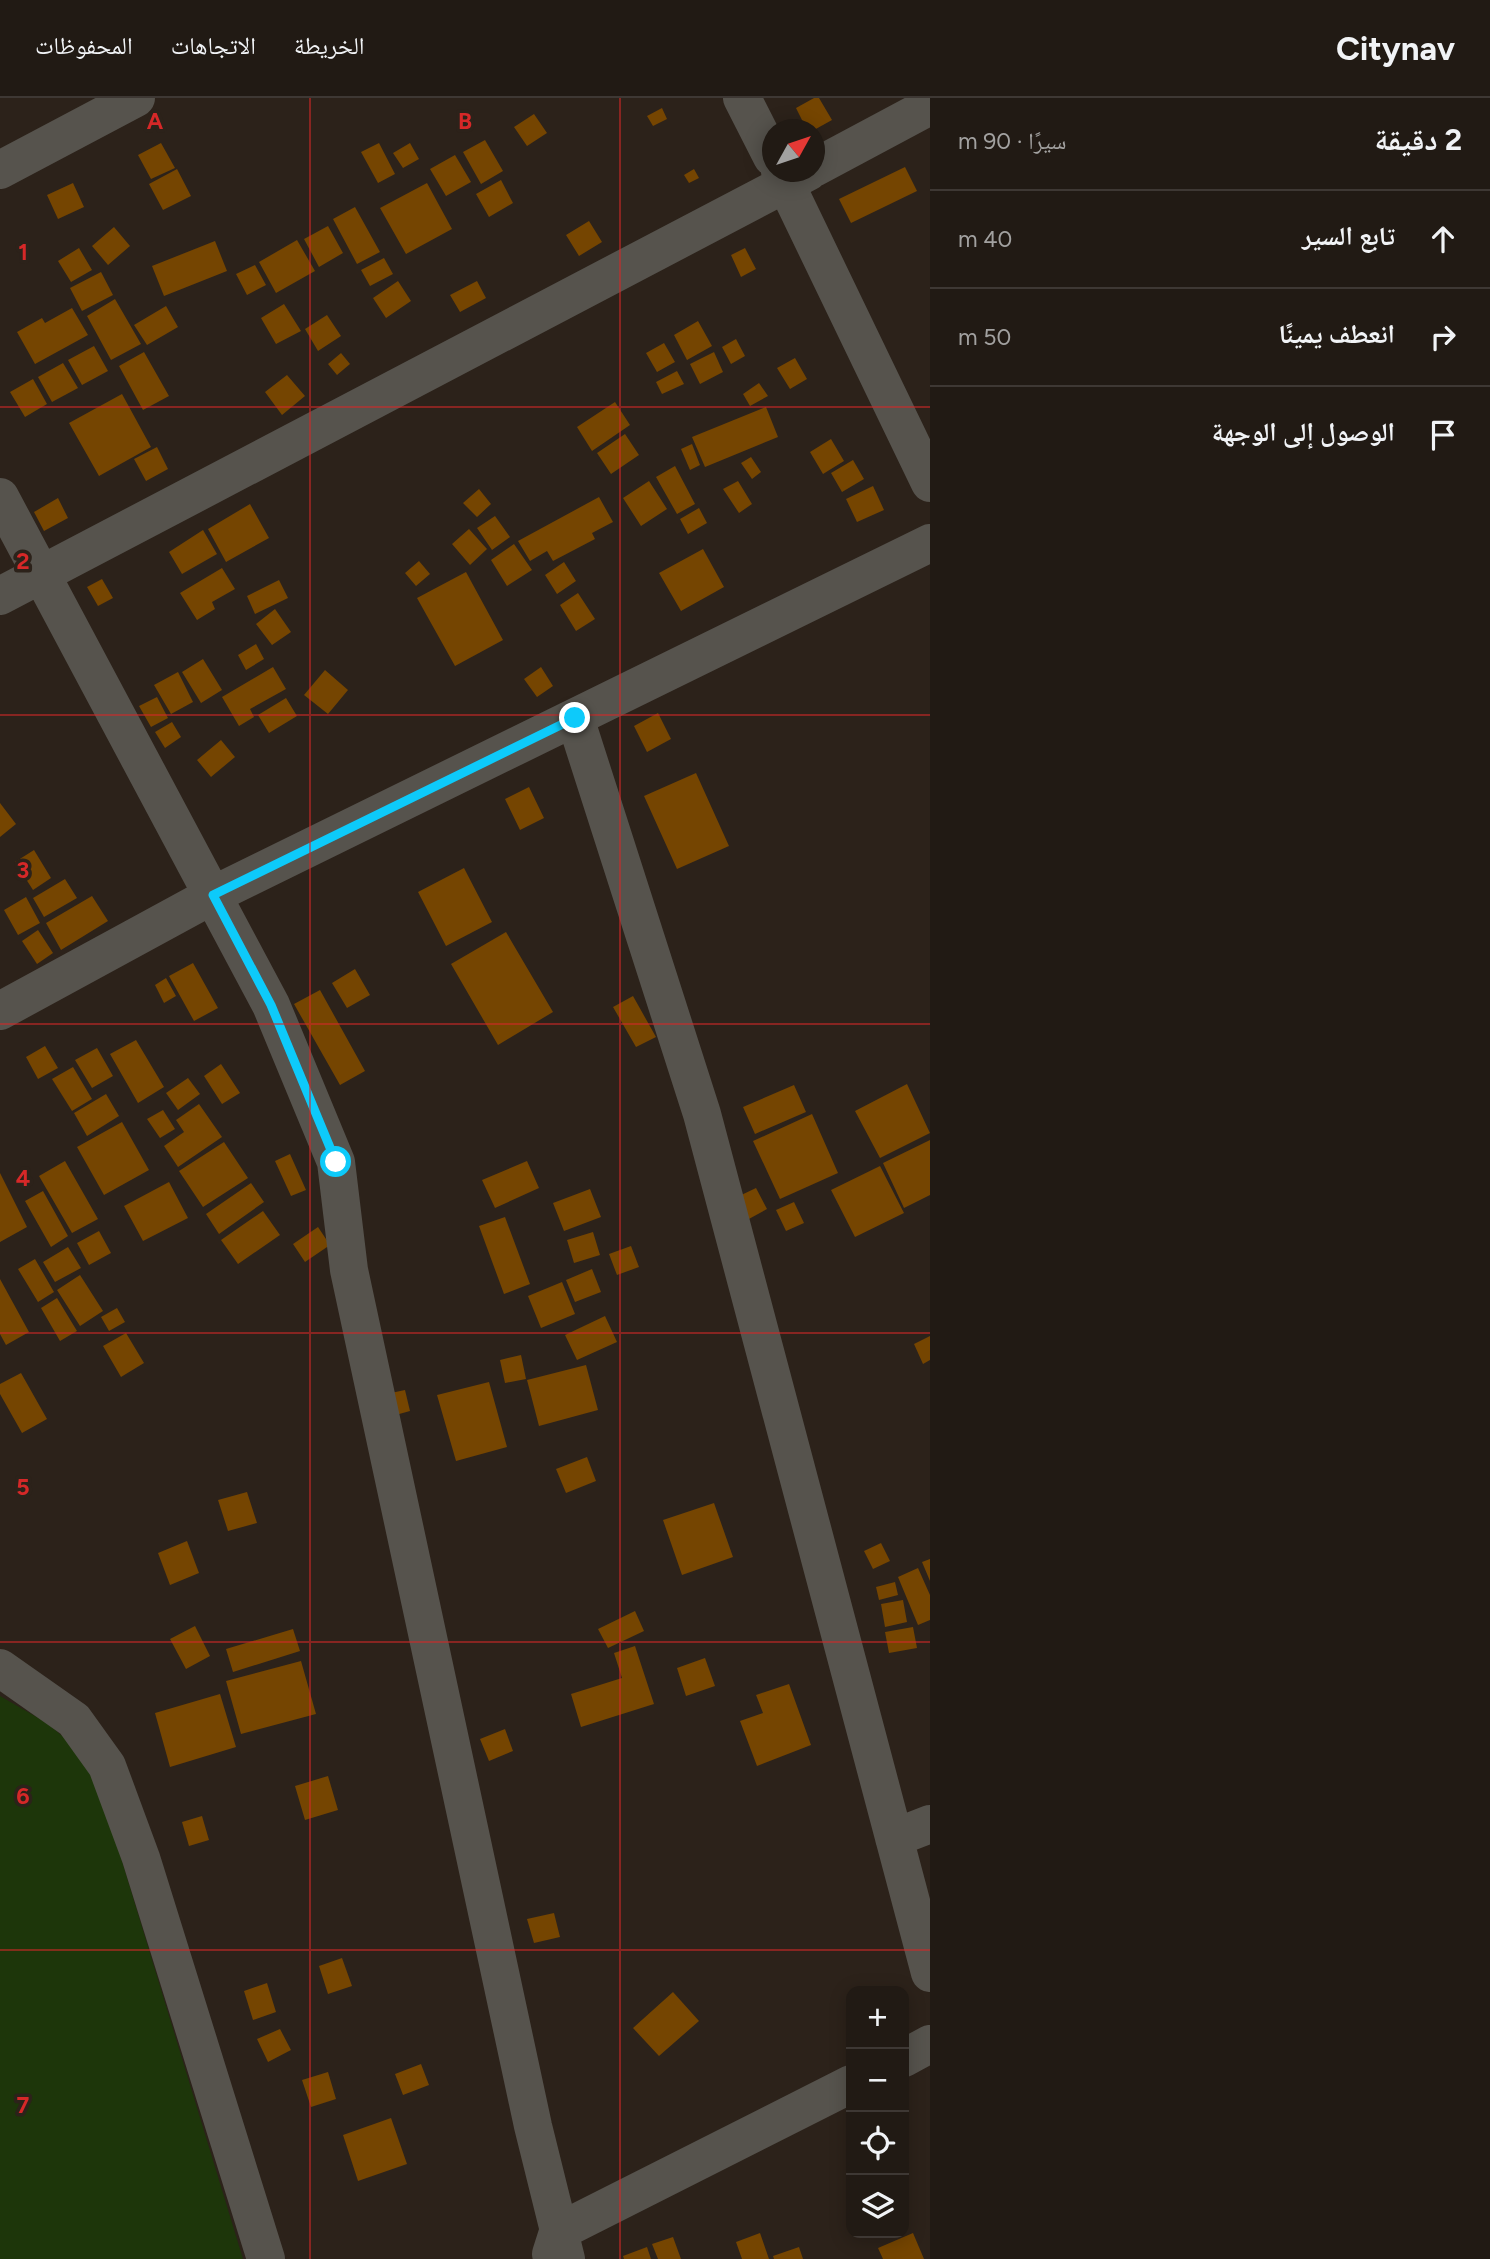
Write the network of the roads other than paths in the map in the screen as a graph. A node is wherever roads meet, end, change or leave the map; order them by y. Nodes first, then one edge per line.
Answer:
1 (135, 98) edge
2 (742, 98) edge
3 (930, 106) edge
4 (762, 127) edge
5 (825, 155) edge
6 (0, 170) edge
7 (770, 182) edge
8 (797, 182) edge
9 (930, 484) edge
10 (0, 497) edge
11 (930, 544) edge
12 (42, 575) junction
13 (0, 596) edge
14 (575, 718) junction
15 (213, 895) junction
16 (0, 1011) edge
17 (0, 1668) edge
18 (930, 1824) edge
19 (894, 1838) junction
20 (930, 1973) edge
21 (930, 2044) edge
22 (909, 2055) edge
23 (846, 2087) edge
24 (558, 2250) edge
25 (266, 2259) edge

1 - 6 street
2 - 4 street
3 - 5 street
7 - 12 street
8 - 9 street
10 - 12 street
11 - 14 street
12 - 13 street
12 - 15 street
14 - 15 street
14 - 19 street
15 - 16 street
15 - 24 street
17 - 25 street
18 - 19 street
19 - 20 street
21 - 22 street
23 - 24 street

